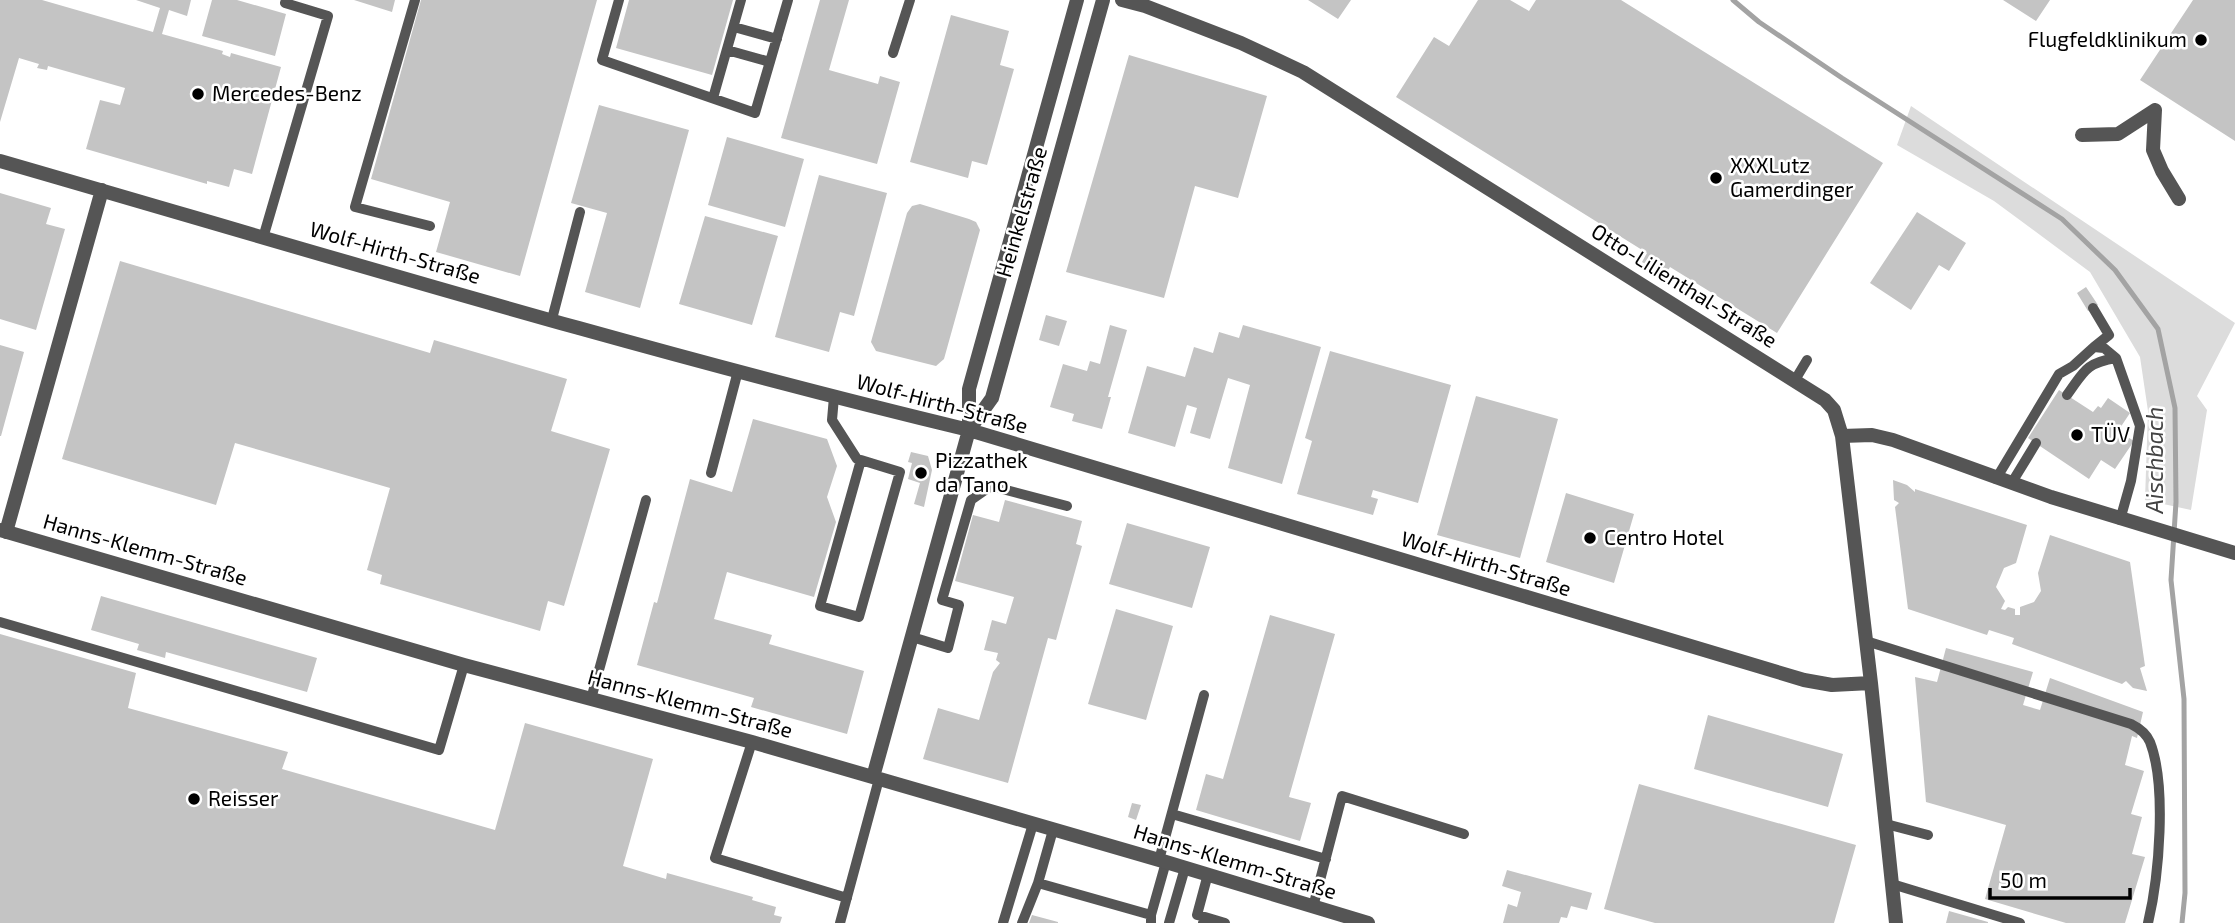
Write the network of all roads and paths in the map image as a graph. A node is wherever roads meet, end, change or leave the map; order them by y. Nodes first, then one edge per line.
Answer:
1 (415, 0) edge
2 (619, 0) edge
3 (741, 0) edge
4 (788, 0) edge
5 (910, 0) edge
6 (1077, 0) edge
7 (1103, 0) edge
8 (1122, 0) edge
9 (282, 1) edge
10 (734, 27) junction
11 (777, 39) junction
12 (727, 50) junction
13 (893, 53) dead end
14 (770, 62) junction
15 (713, 98) junction
16 (2082, 135) dead end
17 (0, 161) edge
18 (102, 190) junction
19 (2179, 199) dead end
20 (580, 212) dead end
21 (430, 226) dead end
22 (263, 238) junction
23 (2093, 308) dead end
24 (552, 319) junction
25 (2094, 347) junction
26 (2116, 358) junction
27 (1807, 360) dead end
28 (738, 371) junction
29 (1795, 380) junction
30 (2067, 395) dead end
31 (834, 397) junction
32 (969, 430) junction
33 (1842, 436) junction
34 (2036, 443) dead end
35 (861, 460) junction
36 (711, 473) dead end
37 (1996, 479) junction
38 (2011, 484) junction
39 (646, 500) dead end
40 (1067, 506) dead end
41 (2120, 520) junction
42 (3, 531) edge
43 (2235, 553) edge
44 (0, 622) edge
45 (912, 637) junction
46 (1866, 641) junction
47 (464, 665) junction
48 (1871, 683) junction
49 (1204, 695) dead end
50 (591, 699) junction
51 (752, 742) junction
52 (876, 778) junction
53 (1172, 814) junction
54 (1033, 824) junction
55 (1885, 824) junction
56 (1053, 830) junction
57 (1464, 834) dead end
58 (1928, 835) dead end
59 (1326, 859) junction
60 (1163, 861) junction
61 (1185, 868) junction
62 (1208, 874) junction
63 (1038, 883) junction
64 (1892, 884) junction
65 (847, 898) junction
66 (1313, 907) junction
67 (1332, 918) edge
68 (1151, 919) edge
69 (1204, 920) edge
70 (1364, 922) edge
71 (840, 923) edge
72 (1003, 923) edge
73 (1022, 923) edge
74 (1169, 923) edge
75 (1225, 923) edge
76 (1896, 923) edge
77 (2020, 923) edge
78 (2148, 923) edge

1 - 21 lane
2 - 15 lane
3 - 10 lane
4 - 11 lane
5 - 13 lane
6 - 32 street, Heinkelstraße
7 - 32 street, Heinkelstraße
8 - 29 street, Otto-Lilienthal-Straße
9 - 22 lane
10 - 11 lane
10 - 12 lane
11 - 14 lane
12 - 14 lane
12 - 15 lane
14 - 15 lane
16 - 19 street
17 - 18 street, Wolf-Hirth-Straße
18 - 22 street, Wolf-Hirth-Straße
18 - 42 street
20 - 24 lane
22 - 24 street, Wolf-Hirth-Straße
23 - 25 lane
24 - 28 street, Wolf-Hirth-Straße
25 - 26 lane
25 - 37 lane
26 - 30 lane
26 - 41 lane
27 - 29 lane
28 - 31 street, Wolf-Hirth-Straße
28 - 36 lane
29 - 33 street, Otto-Lilienthal-Straße
31 - 32 street, Wolf-Hirth-Straße
31 - 35 lane
32 - 45 street, Heinkelstraße
32 - 48 street, Wolf-Hirth-Straße
33 - 37 street
33 - 46 street
34 - 38 lane
35 - 35 lane
37 - 38 street
38 - 41 street
39 - 50 lane
40 - 45 lane
41 - 43 street
42 - 47 street, Hanns-Klemm-Straße
44 - 47 lane
45 - 52 street, Heinkelstraße
46 - 48 street
46 - 78 lane
47 - 50 street, Hanns-Klemm-Straße
48 - 55 street
49 - 53 lane
50 - 51 street, Hanns-Klemm-Straße
51 - 52 street, Hanns-Klemm-Straße
51 - 65 lane
52 - 54 street, Hanns-Klemm-Straße
52 - 65 lane
53 - 59 lane
53 - 60 lane
54 - 56 street, Hanns-Klemm-Straße
54 - 72 lane
55 - 58 lane
55 - 64 street
56 - 60 street, Hanns-Klemm-Straße
56 - 63 lane
57 - 59 lane
59 - 66 lane
60 - 61 street, Hanns-Klemm-Straße
60 - 68 lane
61 - 62 street, Hanns-Klemm-Straße
61 - 74 lane
62 - 66 street, Hanns-Klemm-Straße
62 - 69 lane
63 - 68 lane
63 - 73 lane
64 - 76 street
64 - 77 lane
65 - 71 lane
66 - 67 street, Hanns-Klemm-Straße
67 - 70 street, Hanns-Klemm-Straße
69 - 75 lane

